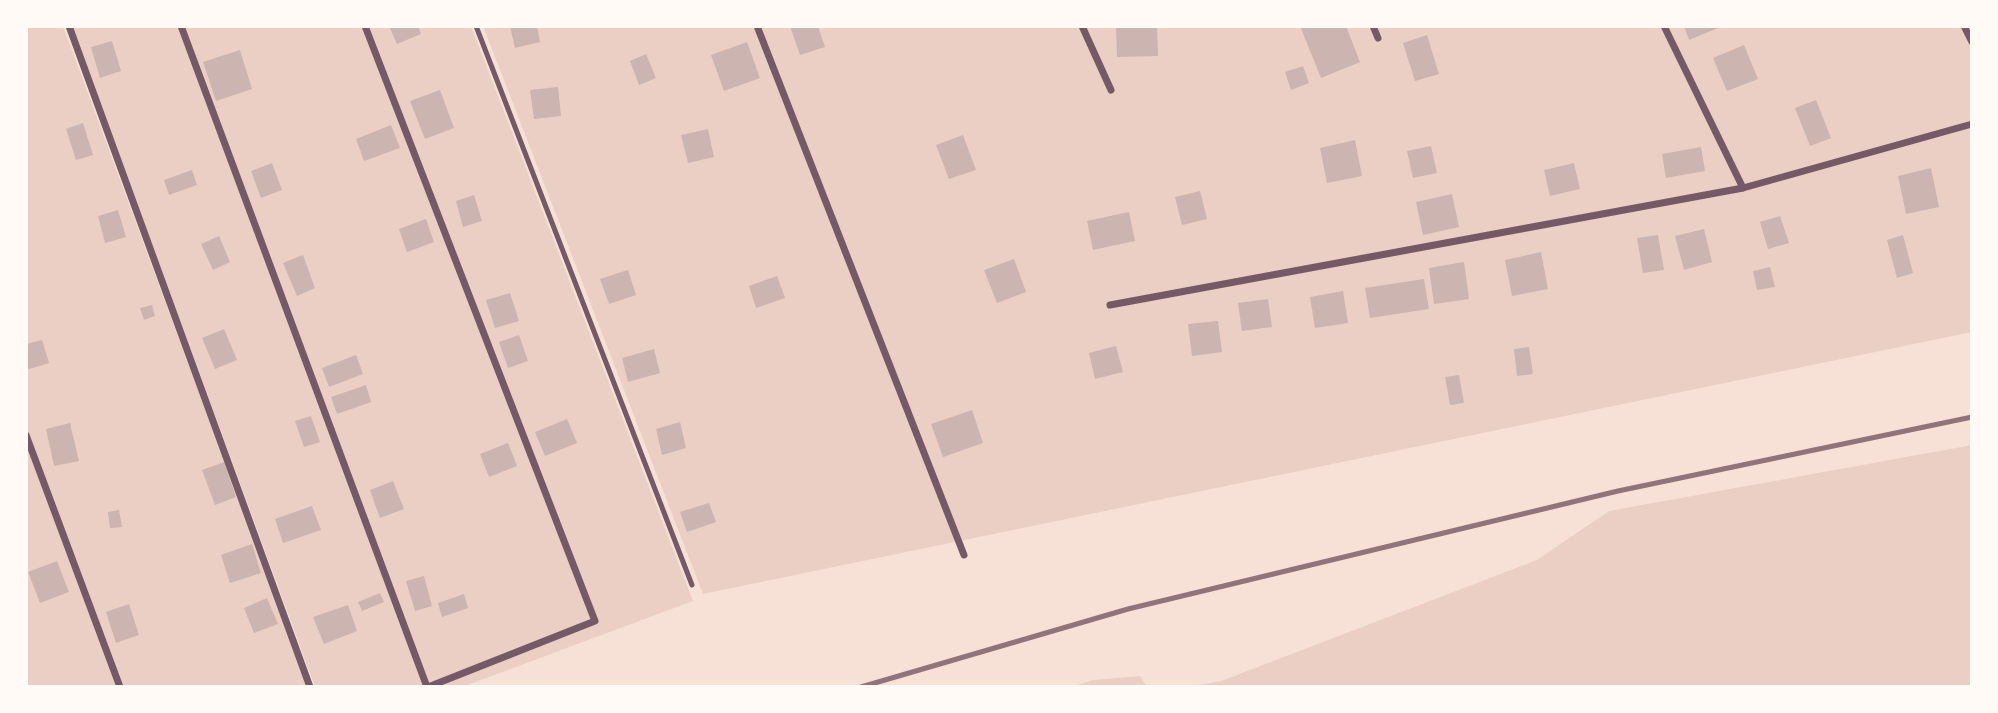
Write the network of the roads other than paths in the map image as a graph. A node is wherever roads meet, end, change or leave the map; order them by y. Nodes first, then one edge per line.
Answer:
1 (69, 26) edge
2 (180, 26) edge
3 (365, 26) edge
4 (476, 26) edge
5 (757, 26) edge
6 (1082, 26) edge
7 (1373, 26) edge
8 (1664, 26) edge
9 (1964, 26) edge
10 (1378, 38) dead end
11 (1972, 42) edge
12 (1111, 90) dead end
13 (1972, 124) edge
14 (1743, 188) junction
15 (1111, 305) dead end
16 (26, 435) edge
17 (964, 555) dead end
18 (692, 585) dead end
19 (120, 687) edge
20 (310, 687) edge
21 (427, 687) edge

1 - 20 street
2 - 21 street
3 - 21 street
4 - 18 lane
5 - 17 street
6 - 12 street
7 - 10 street
8 - 14 street
9 - 11 street
13 - 14 street
14 - 15 street
16 - 19 street

